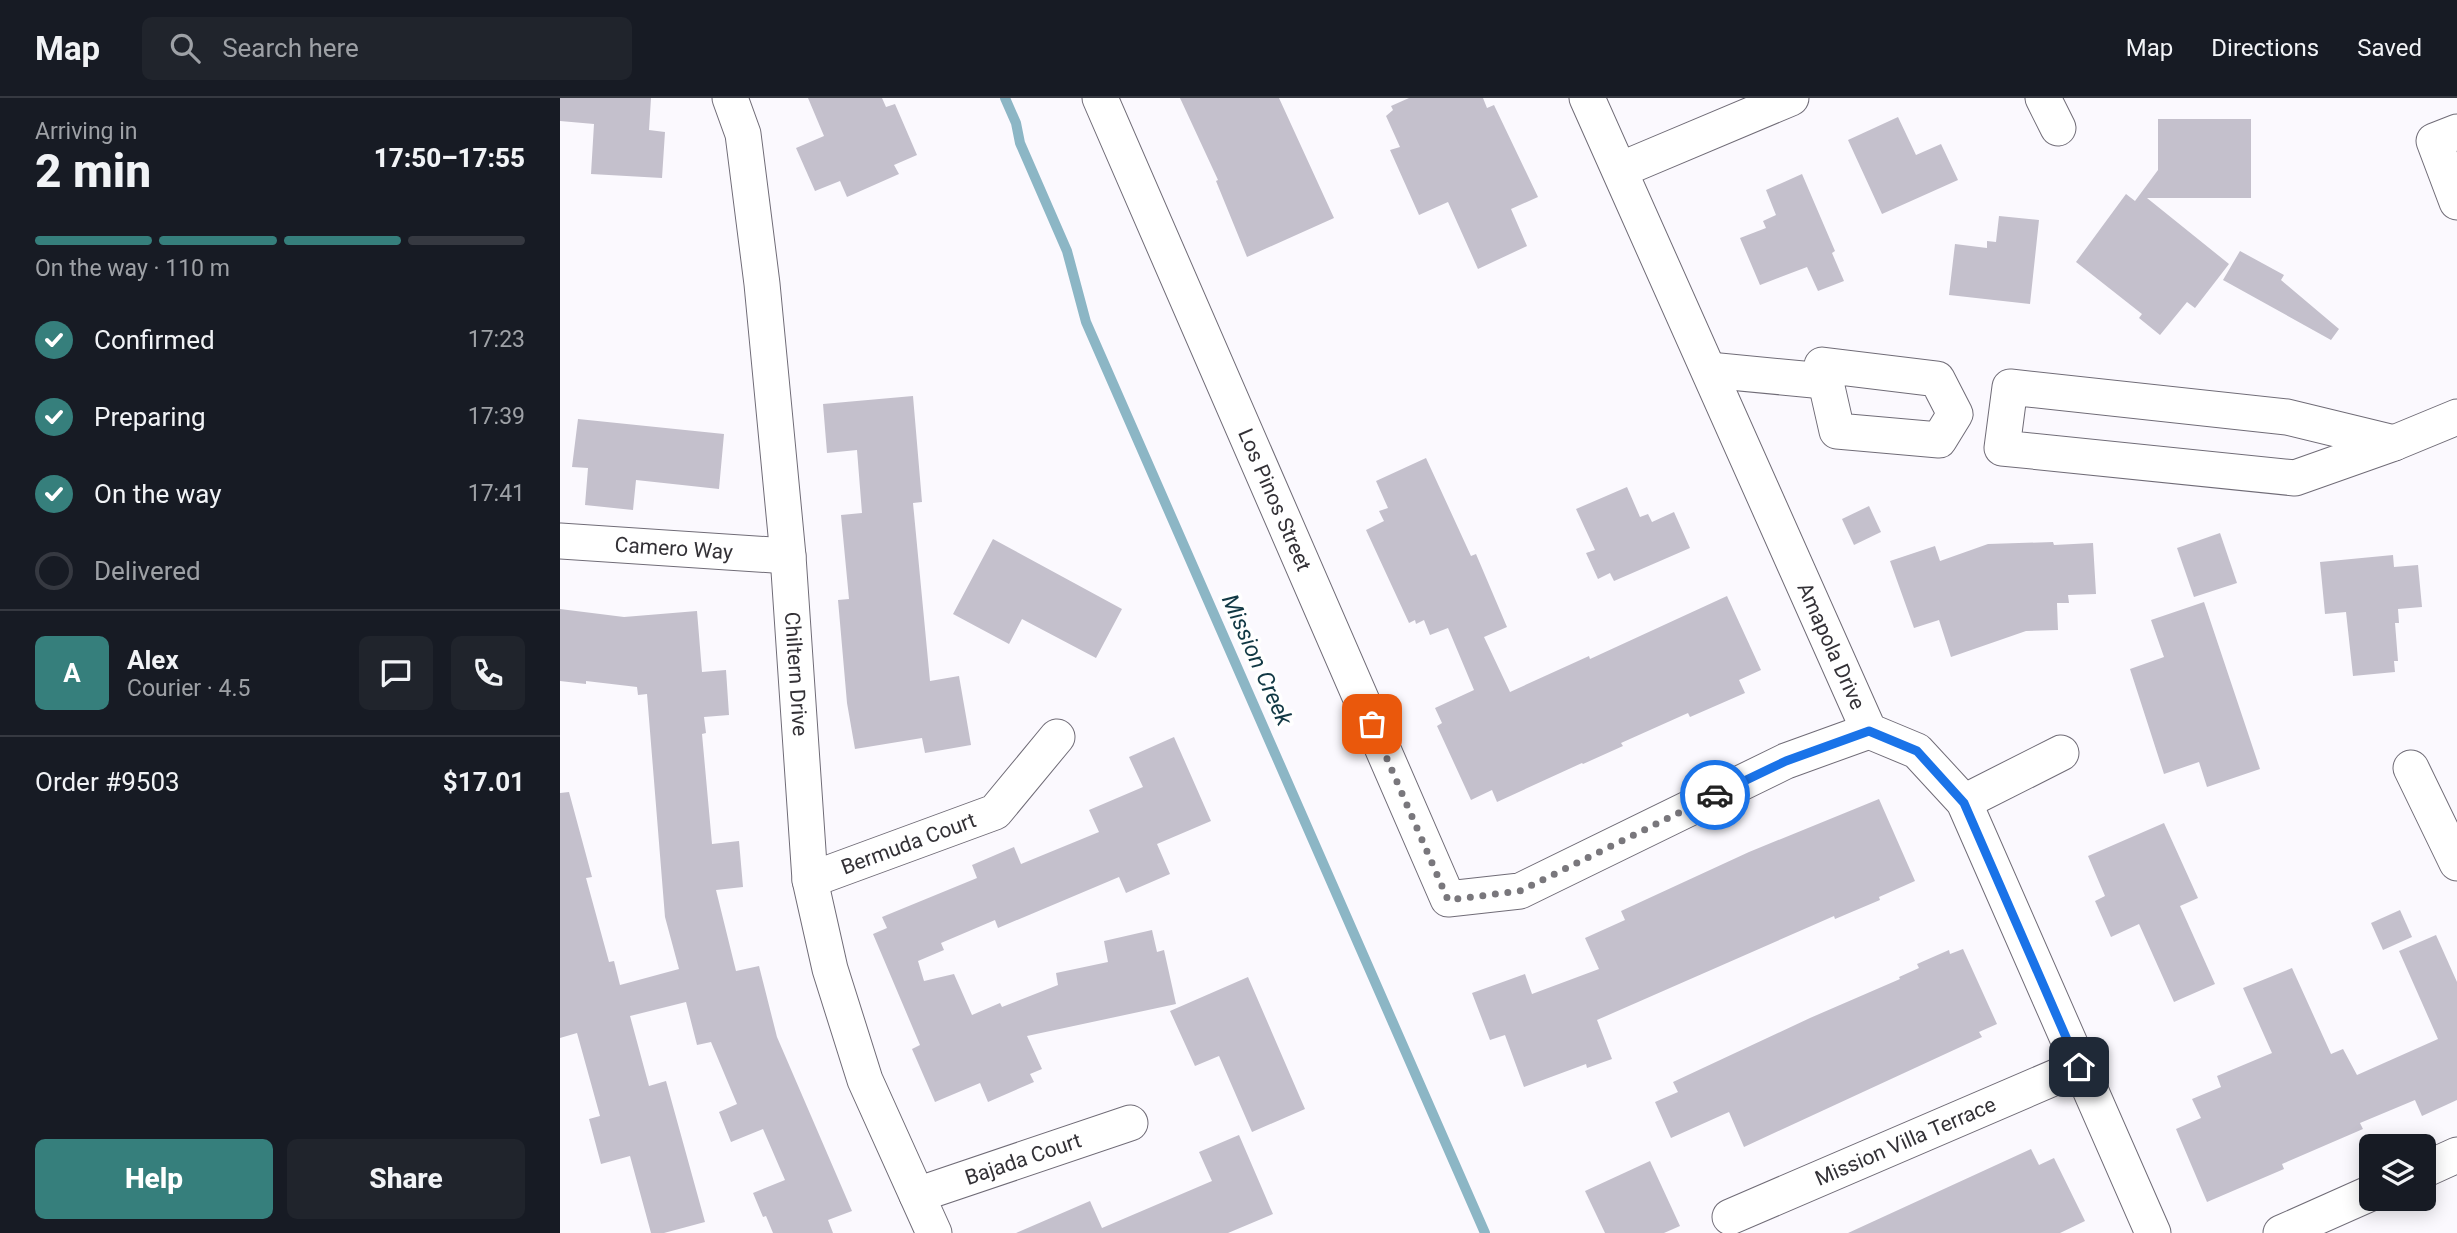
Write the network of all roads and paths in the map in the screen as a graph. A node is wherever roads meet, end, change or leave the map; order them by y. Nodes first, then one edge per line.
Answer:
1 (730, 98) edge
2 (1100, 98) edge
3 (1587, 98) edge
4 (1791, 98) edge
5 (2457, 132) edge
6 (1620, 170) junction
7 (2457, 202) edge
8 (1709, 370) junction
9 (1824, 382) junction
10 (1955, 414) junction
11 (2457, 417) edge
12 (2005, 419) junction
13 (2393, 443) junction
14 (560, 541) edge
15 (788, 556) junction
16 (1869, 731) junction
17 (1057, 737) dead end
18 (2061, 753) dead end
19 (2411, 768) dead end
20 (1964, 803) junction
21 (2457, 863) edge
22 (810, 880) junction
23 (2079, 1067) junction
24 (1130, 1123) dead end
25 (2457, 1155) edge
26 (2436, 1165) edge
27 (917, 1195) junction
28 (2359, 1198) edge
29 (1730, 1217) dead end
30 (934, 1233) edge
31 (2153, 1233) edge
32 (2281, 1233) edge

1 - 15 street, Chiltern Drive
2 - 16 street, Los Pinos Street
3 - 6 street, Amapola Drive
4 - 6 street
5 - 7 street
6 - 8 street, Amapola Drive
8 - 9 street
8 - 16 street, Amapola Drive
9 - 10 street
9 - 10 street
10 - 12 street
11 - 13 street
12 - 13 street
12 - 13 street
14 - 15 street, Camero Way
15 - 22 street, Chiltern Drive
16 - 20 street, Amapola Drive
17 - 22 street, Bermuda Court
18 - 20 street
19 - 21 street
20 - 23 street, Amapola Drive
22 - 27 street, Chiltern Drive
23 - 29 street, Mission Villa Terrace
23 - 31 street, Amapola Drive
24 - 27 street, Bajada Court
25 - 26 street
27 - 30 street, Chiltern Drive
28 - 32 street

